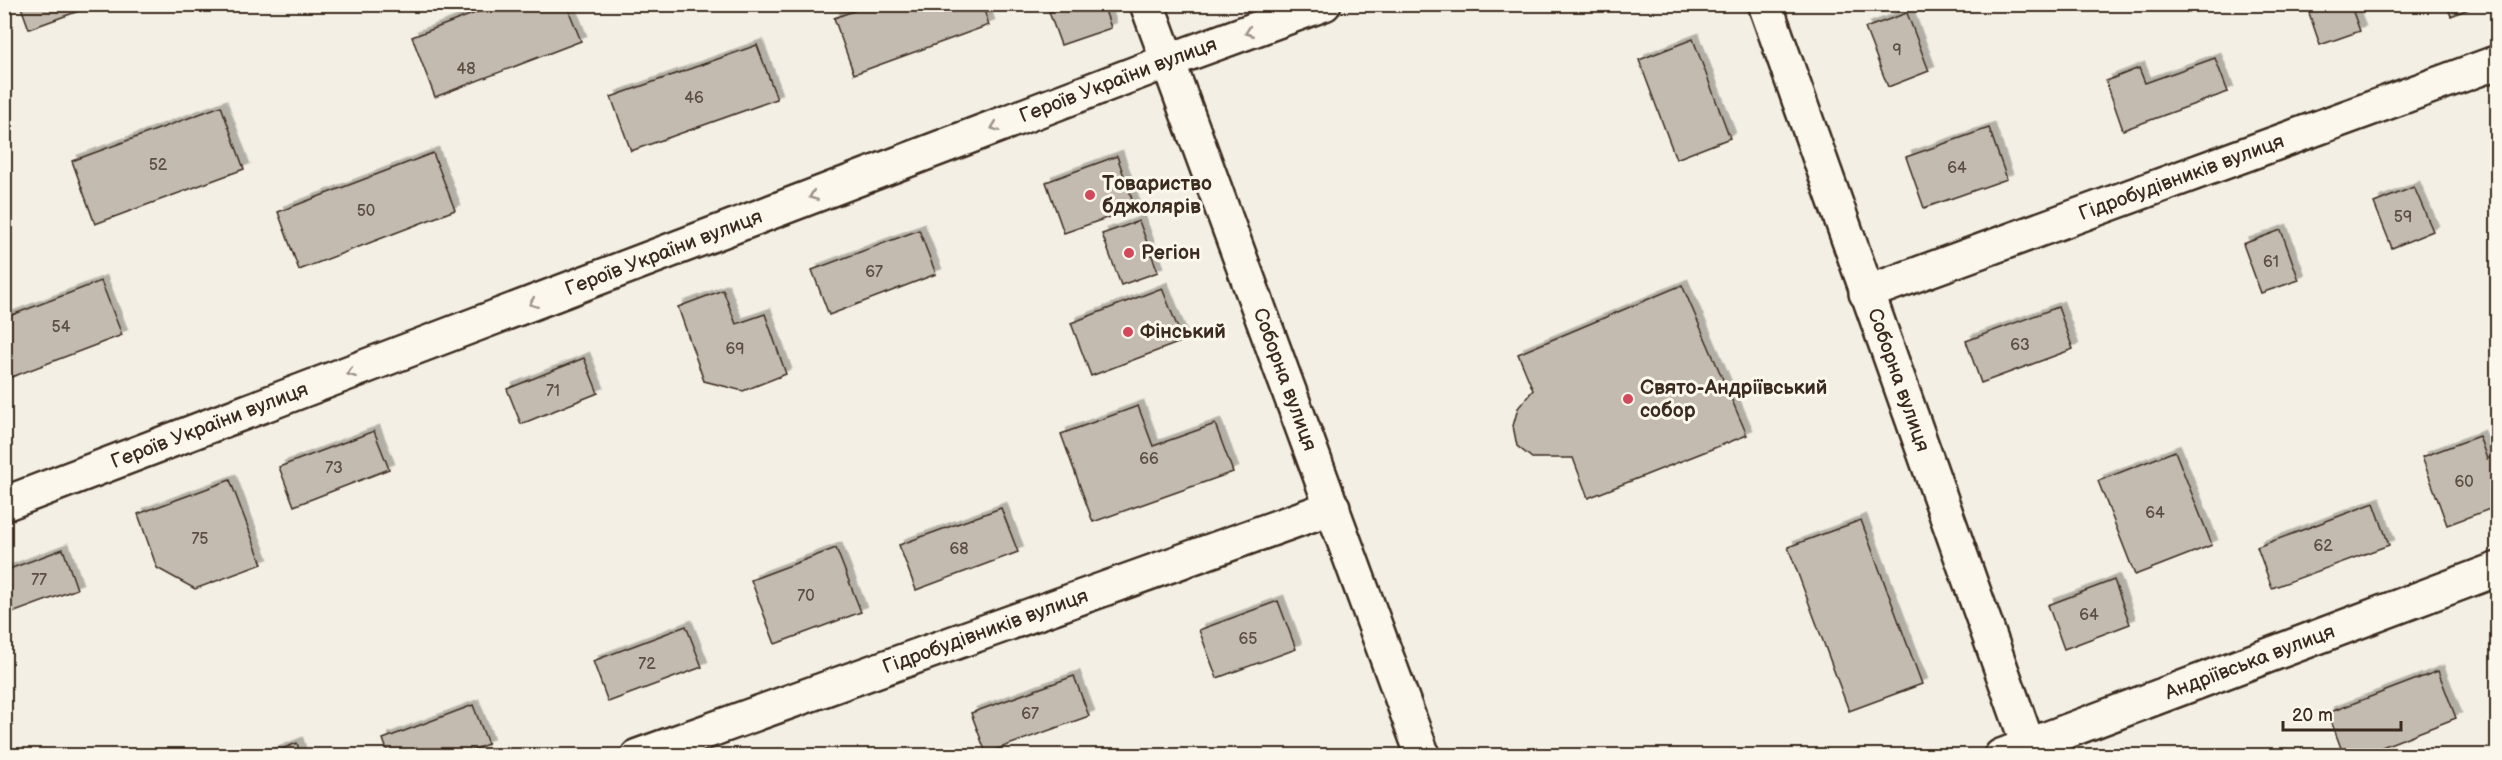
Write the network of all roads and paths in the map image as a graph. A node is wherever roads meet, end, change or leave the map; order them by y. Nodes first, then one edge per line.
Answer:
1 (1147, 4) edge
2 (1324, 4) edge
3 (1765, 4) edge
4 (1168, 62) junction
5 (2498, 62) edge
6 (1866, 293) junction
7 (4, 504) edge
8 (1333, 507) junction
9 (2498, 569) edge
10 (2020, 752) edge
11 (638, 756) edge
12 (1423, 756) edge

1 - 4 street, Соборна вулиця
2 -> 4 street, Героїв України вулиця
3 - 6 street, Соборна вулиця
4 -> 7 street, Героїв України вулиця
4 - 8 street, Соборна вулиця
5 - 6 street, Гідробудівників вулиця
6 - 10 street, Соборна вулиця
8 - 11 street, Гідробудівників вулиця
8 - 12 street, Соборна вулиця
9 - 10 street, Андріївська вулиця

